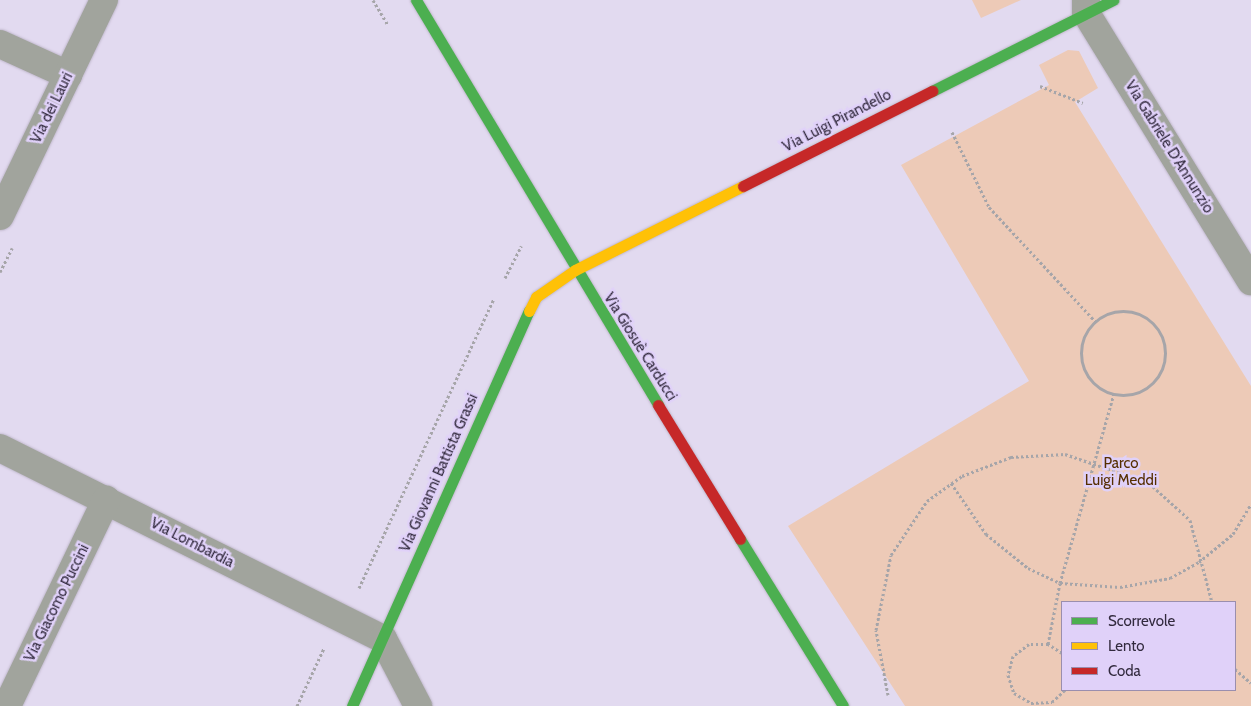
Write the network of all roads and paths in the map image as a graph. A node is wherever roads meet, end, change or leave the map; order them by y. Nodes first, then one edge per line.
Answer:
1 (104, 0) edge
2 (373, 0) edge
3 (416, 0) edge
4 (1113, 0) edge
5 (1086, 7) edge
6 (390, 29) dead end
7 (0, 44) edge
8 (68, 75) junction
9 (1040, 86) dead end
10 (1083, 103) dead end
11 (952, 132) dead end
12 (0, 216) edge
13 (518, 236) dead end
14 (575, 270) junction
15 (1251, 281) edge
16 (500, 287) dead end
17 (496, 295) dead end
18 (1095, 321) junction
19 (1114, 394) junction
20 (0, 448) edge
21 (1093, 460) junction
22 (951, 483) junction
23 (106, 500) junction
24 (1251, 504) edge
25 (1199, 562) junction
26 (1060, 582) junction
27 (360, 588) dead end
28 (1212, 601) edge
29 (328, 639) dead end
30 (383, 639) junction
31 (1048, 644) junction
32 (1061, 652) edge
33 (1236, 670) edge
34 (1251, 683) edge
35 (1064, 691) edge
36 (888, 695) dead end
37 (1031, 705) edge
38 (7, 706) edge
39 (297, 706) edge
40 (352, 706) edge
41 (418, 706) edge
42 (843, 706) edge

1 - 8 street, Via dei Lauri
2 - 6 path
3 - 14 street, Via Giosuè Carducci
4 - 5 street, Via Luigi Pirandello
5 - 14 street, Via Luigi Pirandello
5 - 15 street, Via Gabriele D'Annunzio
7 - 8 street
8 - 12 street, Via dei Lauri
9 - 10 path
11 - 18 path
13 - 16 path
14 - 30 street, Via Giovanni Battista Grassi
14 - 42 street, Via Giosuè Carducci
17 - 27 path
18 - 19 path
18 - 19 path
19 - 21 path
20 - 23 street, Via Lombardia
21 - 22 path
21 - 25 path
21 - 26 path
22 - 26 path
22 - 36 path
23 - 30 street, Via Lombardia
23 - 38 street, Via Giacomo Puccini
24 - 25 path
25 - 26 path
25 - 28 path
26 - 31 path
29 - 39 path
30 - 40 street, Via Giovanni Battista Grassi
30 - 41 street
31 - 32 path
31 - 37 path
33 - 34 path
35 - 37 path

